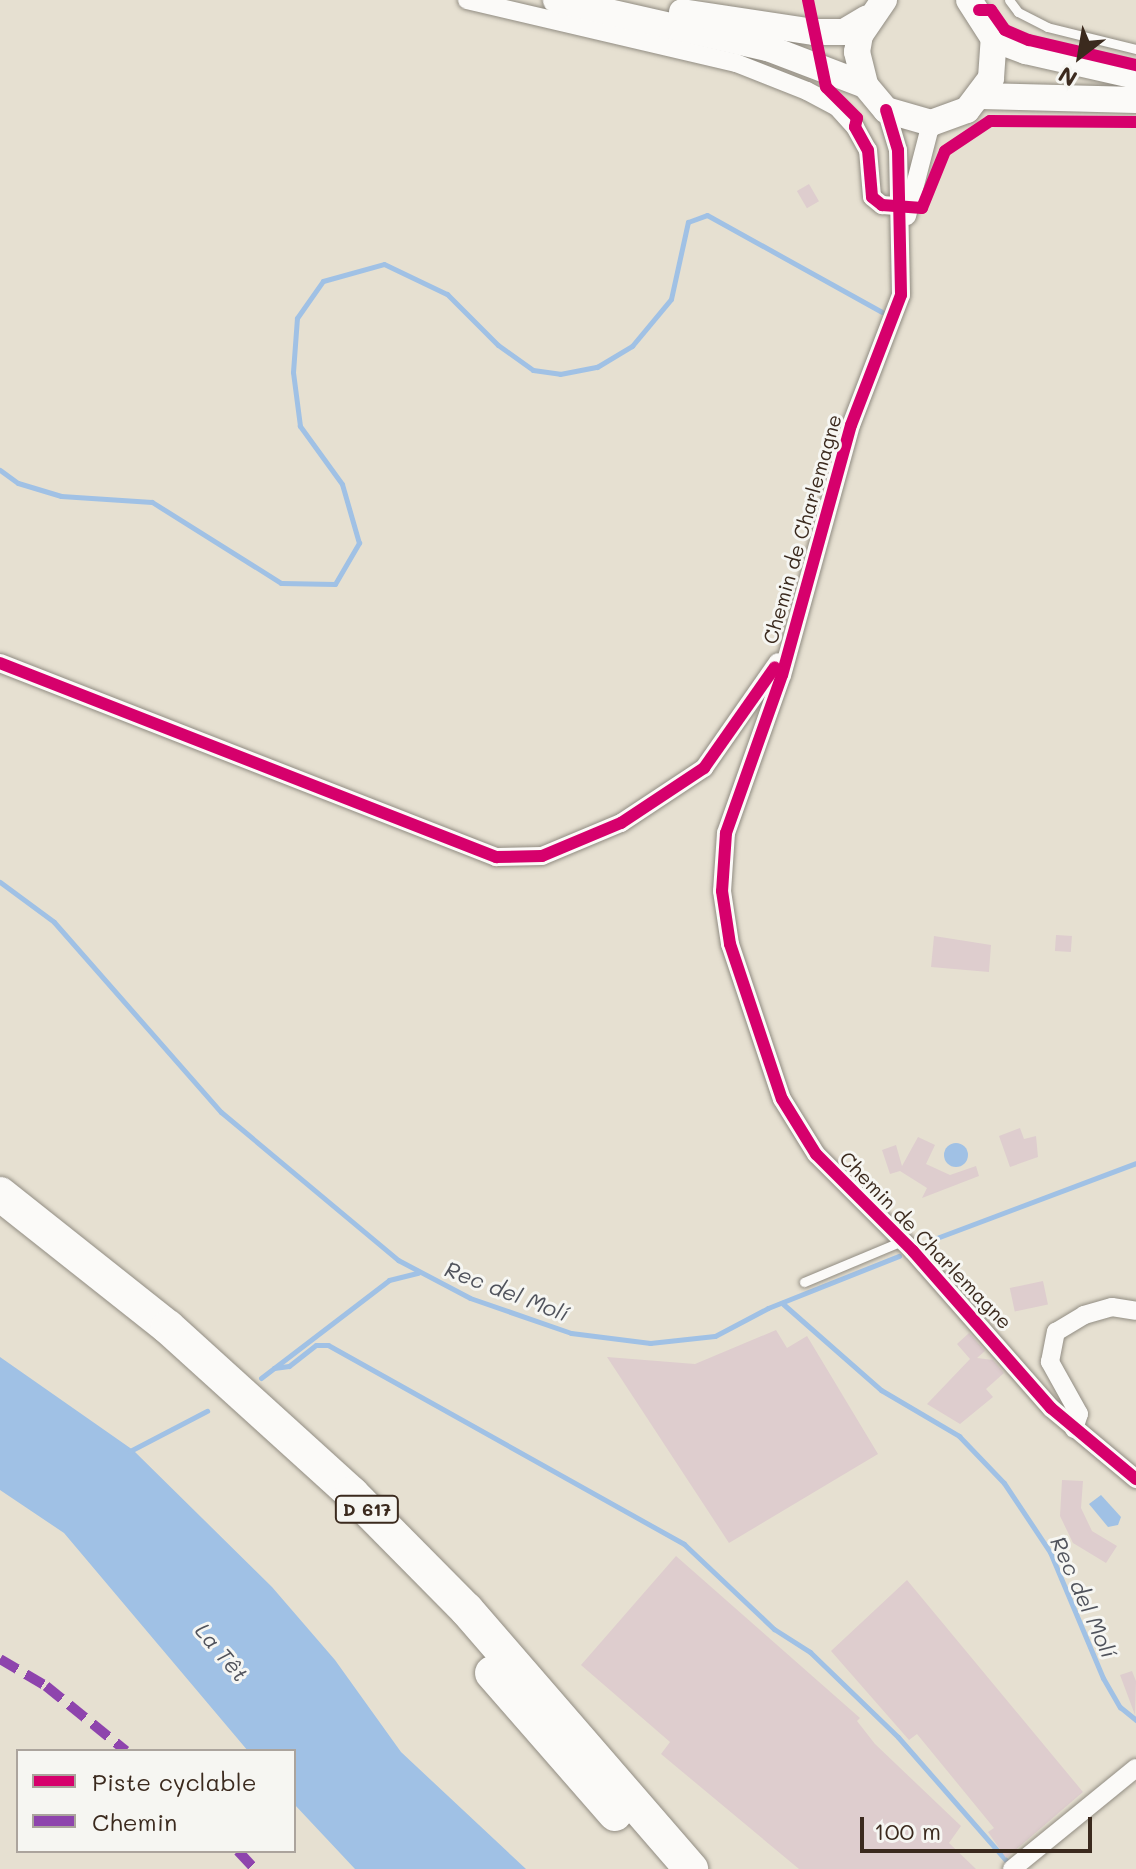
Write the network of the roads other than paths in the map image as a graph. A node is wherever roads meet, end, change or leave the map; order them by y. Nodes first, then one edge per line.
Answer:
1 (467, 0) edge
2 (556, 0) edge
3 (606, 0) edge
4 (1009, 0) edge
5 (973, 1) edge
6 (876, 6) edge
7 (994, 39) junction
8 (1136, 49) edge
9 (1136, 76) edge
10 (865, 85) junction
11 (981, 96) junction
12 (1136, 100) edge
13 (886, 110) junction
14 (931, 123) junction
15 (905, 207) junction
16 (793, 635) junction
17 (0, 663) edge
18 (0, 1194) edge
19 (0, 1217) edge
20 (902, 1241) junction
21 (804, 1282) dead end
22 (1136, 1311) edge
23 (1074, 1429) junction
24 (1136, 1479) edge
25 (1136, 1768) edge
26 (1014, 1868) edge
27 (662, 1869) edge
28 (691, 1869) edge

1 - 15 street
2 - 10 main road
3 - 6 main road
4 - 8 lane
5 - 7 main road
6 - 10 main road
7 - 9 main road
7 - 11 main road
10 - 13 main road
11 - 12 main road
11 - 14 main road
13 - 14 main road
13 - 15 street, Chemin de Charlemagne
14 - 15 street, Chemin de Charlemagne
15 - 16 street, Chemin de Charlemagne
16 - 17 street
16 - 20 street, Chemin de Charlemagne
18 - 28 highway, D 617
19 - 27 highway, D 617
20 - 21 lane
20 - 23 street, Chemin de Charlemagne
22 - 23 street
23 - 24 street, Chemin de Charlemagne
25 - 26 street

